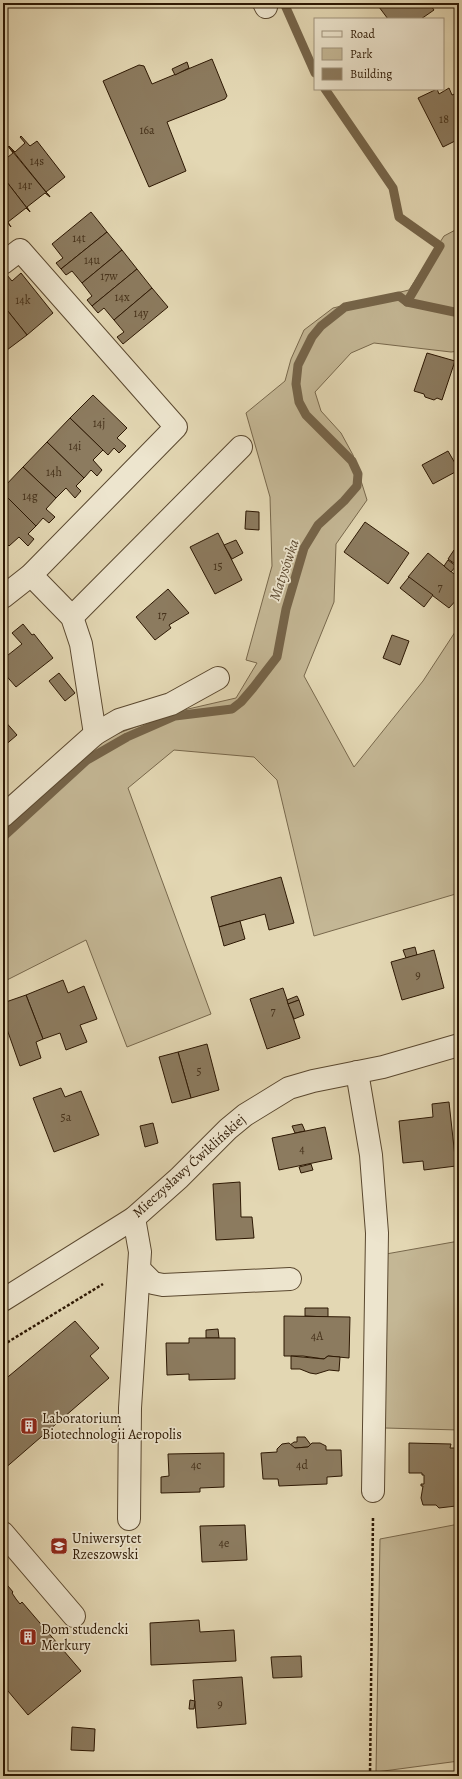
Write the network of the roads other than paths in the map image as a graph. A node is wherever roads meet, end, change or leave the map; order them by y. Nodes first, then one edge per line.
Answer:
1 (3, 263) edge
2 (241, 447) dead end
3 (31, 576) junction
4 (3, 597) edge
5 (72, 617) junction
6 (218, 678) dead end
7 (95, 734) junction
8 (3, 816) edge
9 (459, 1045) edge
10 (357, 1072) junction
11 (134, 1218) junction
12 (138, 1269) junction
13 (290, 1279) dead end
14 (3, 1300) edge
15 (373, 1491) road end
16 (129, 1519) dead end
17 (3, 1533) edge
18 (74, 1616) dead end

1 - 3 street
2 - 5 street
3 - 4 street
3 - 5 street
5 - 7 street
6 - 7 street
7 - 8 street
9 - 10 street, Mieczysławy Ćwiklińskiej
10 - 11 street, Mieczysławy Ćwiklińskiej
10 - 15 street
11 - 12 street
11 - 14 street, Mieczysławy Ćwiklińskiej
12 - 13 street
12 - 16 street
17 - 18 street

